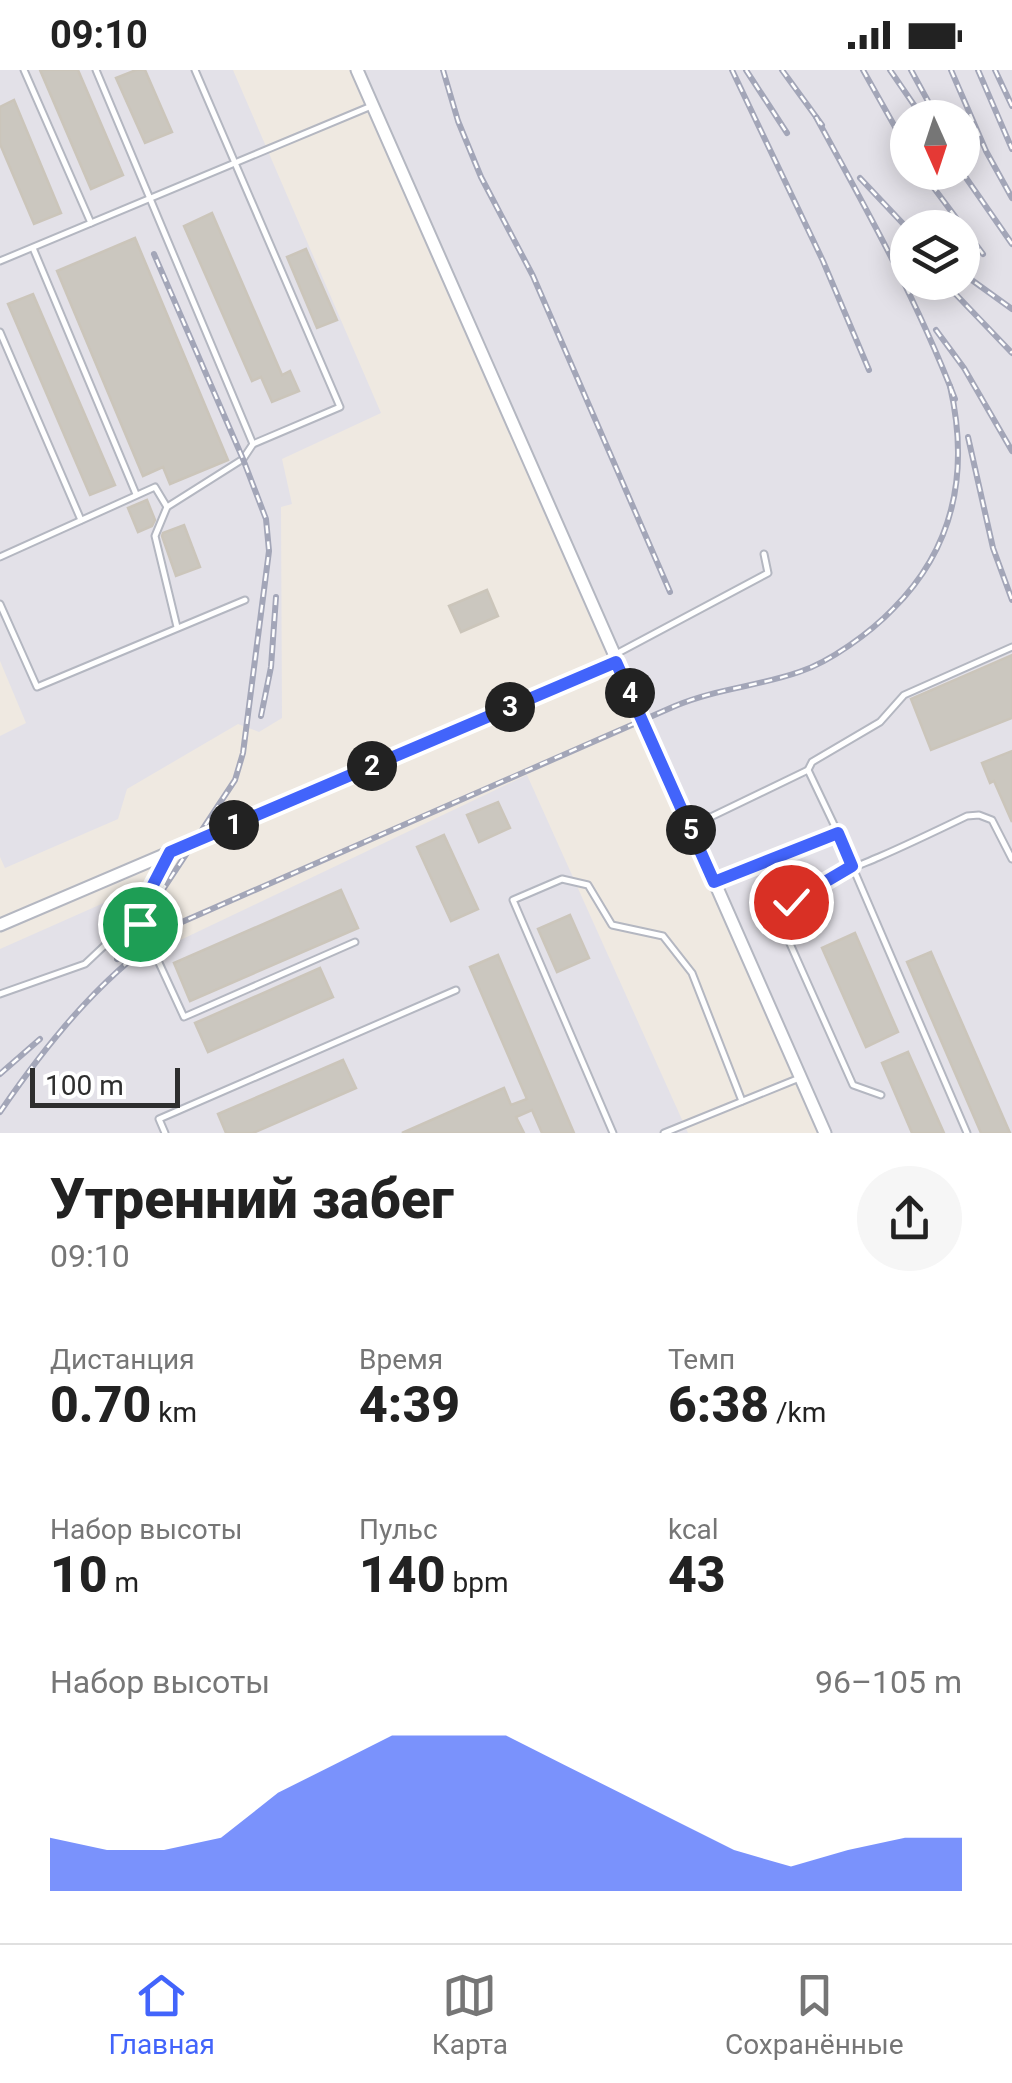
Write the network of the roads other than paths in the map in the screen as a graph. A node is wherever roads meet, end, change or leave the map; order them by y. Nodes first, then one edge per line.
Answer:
1 (24, 70) edge
2 (96, 70) edge
3 (195, 70) edge
4 (357, 70) edge
5 (372, 106) junction
6 (236, 164) junction
7 (149, 200) junction
8 (92, 224) junction
9 (33, 248) junction
10 (0, 261) edge
11 (0, 332) edge
12 (253, 444) junction
13 (136, 496) junction
14 (166, 507) junction
15 (81, 520) junction
16 (764, 554) dead end
17 (0, 557) edge
18 (245, 600) dead end
19 (0, 604) edge
20 (177, 627) junction
21 (1012, 648) edge
22 (615, 658) junction
23 (808, 770) junction
24 (690, 827) junction
25 (838, 833) junction
26 (170, 852) junction
27 (1012, 858) edge
28 (852, 866) junction
29 (714, 882) junction
30 (138, 914) junction
31 (0, 925) edge
32 (356, 942) dead end
33 (456, 990) dead end
34 (0, 994) edge
35 (800, 1078) junction
36 (882, 1095) dead end
37 (742, 1101) junction
38 (165, 1133) edge
39 (613, 1133) edge
40 (664, 1133) edge
41 (825, 1133) edge
42 (967, 1133) edge

1 - 8 lane
2 - 7 lane
3 - 6 lane
4 - 5 street
5 - 6 lane
5 - 22 street
6 - 7 lane
6 - 12 lane
7 - 8 lane
7 - 12 lane
8 - 9 lane
9 - 10 lane
9 - 13 lane
11 - 15 lane
12 - 14 lane
13 - 14 lane
13 - 15 lane
14 - 20 lane
15 - 17 lane
16 - 22 lane
18 - 20 lane
19 - 20 lane
21 - 23 lane
22 - 24 street
22 - 26 street
23 - 24 lane
23 - 25 lane
24 - 29 street
25 - 28 lane
25 - 29 lane
26 - 30 lane
26 - 31 street
27 - 28 lane
28 - 36 lane
28 - 42 lane
29 - 35 street
30 - 32 lane
30 - 34 lane
33 - 38 lane
35 - 37 lane
35 - 41 street
37 - 39 lane
37 - 40 lane

